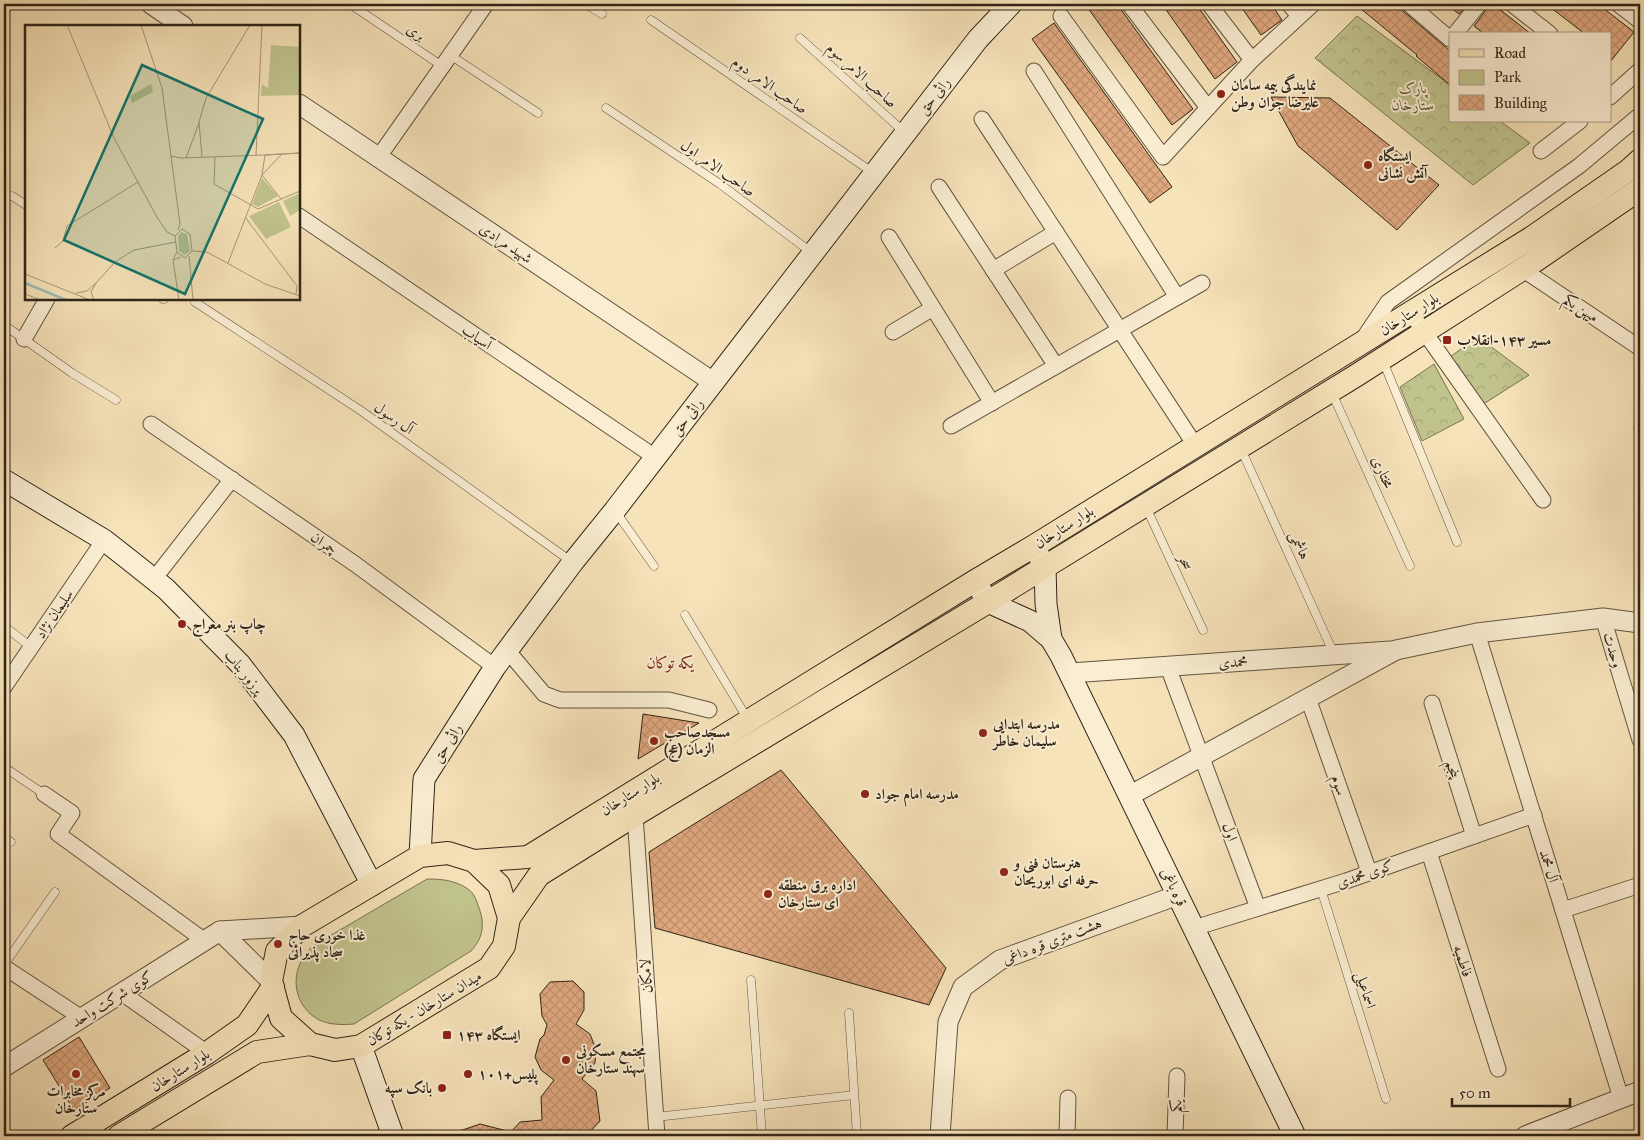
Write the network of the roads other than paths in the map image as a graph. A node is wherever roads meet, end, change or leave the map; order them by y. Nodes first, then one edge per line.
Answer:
1 (151, 4) edge
2 (350, 4) edge
3 (486, 4) edge
4 (586, 4) edge
5 (1011, 4) edge
6 (1129, 4) edge
7 (1209, 4) edge
8 (1289, 4) edge
9 (1312, 4) edge
10 (1409, 4) edge
11 (1479, 4) edge
12 (1512, 4) edge
13 (1618, 4) edge
14 (602, 14) dead end
15 (1061, 16) dead end
16 (1299, 16) junction
17 (651, 20) dead end
18 (1640, 21) edge
19 (182, 25) edge
20 (1457, 32) edge
21 (1547, 32) edge
22 (800, 38) dead end
23 (1449, 38) edge
24 (446, 60) junction
25 (1252, 60) junction
26 (1640, 70) edge
27 (1034, 72) dead end
28 (1612, 95) edge
29 (300, 105) edge
30 (606, 108) dead end
31 (1208, 108) junction
32 (538, 113) dead end
33 (1640, 115) edge
34 (982, 118) dead end
35 (1579, 122) edge
36 (905, 133) junction
37 (1541, 151) dead end
38 (378, 158) junction
39 (1640, 160) edge
40 (874, 174) junction
41 (939, 187) dead end
42 (1638, 195) edge
43 (12, 196) dead end
44 (25, 204) edge
45 (300, 217) edge
46 (1056, 232) junction
47 (889, 237) dead end
48 (813, 253) junction
49 (1522, 269) junction
50 (993, 270) junction
51 (1202, 283) dead end
52 (1178, 297) junction
53 (46, 300) edge
54 (195, 302) dead end
55 (933, 308) junction
56 (1411, 312) junction
57 (4, 326) edge
58 (1120, 330) junction
59 (893, 332) dead end
60 (1424, 332) junction
61 (24, 339) junction
62 (1360, 344) junction
63 (1640, 348) edge
64 (1382, 359) junction
65 (1056, 366) junction
66 (714, 382) junction
67 (1331, 391) junction
68 (116, 400) dead end
69 (992, 403) junction
70 (151, 424) dead end
71 (951, 426) dead end
72 (1195, 445) junction
73 (1240, 447) junction
74 (656, 457) junction
75 (4, 480) edge
76 (232, 480) junction
77 (1543, 500) dead end
78 (1145, 506) junction
79 (615, 510) junction
80 (104, 540) junction
81 (1457, 542) dead end
82 (1034, 546) junction
83 (573, 562) junction
84 (654, 566) dead end
85 (1410, 566) dead end
86 (1046, 567) junction
87 (154, 579) junction
88 (975, 581) junction
89 (988, 602) junction
90 (685, 615) dead end
91 (1603, 618) junction
92 (1640, 623) edge
93 (4, 626) edge
94 (1202, 630) dead end
95 (1477, 633) junction
96 (1050, 638) junction
97 (31, 647) junction
98 (507, 650) junction
99 (1396, 650) junction
100 (1334, 654) junction
101 (495, 667) junction
102 (1168, 667) junction
103 (1070, 674) junction
104 (4, 687) edge
105 (1308, 698) junction
106 (1432, 703) dead end
107 (709, 710) dead end
108 (749, 721) junction
109 (1640, 740) edge
110 (1202, 756) junction
111 (4, 767) edge
112 (44, 794) joint
113 (1129, 796) junction
114 (635, 815) junction
115 (1534, 815) junction
116 (1474, 836) junction
117 (4, 837) edge
118 (11, 842) dead end
119 (1428, 852) junction
120 (420, 856) junction
121 (474, 861) junction
122 (1369, 872) junction
123 (372, 885) junction
124 (1640, 886) edge
125 (1321, 888) junction
126 (55, 892) dead end
127 (1178, 895) junction
128 (1258, 908) junction
129 (1563, 910) junction
130 (509, 918) junction
131 (302, 926) junction
132 (1194, 928) junction
133 (213, 936) junction
134 (4, 966) edge
135 (751, 980) dead end
136 (272, 984) junction
137 (122, 993) junction
138 (849, 1013) dead end
139 (82, 1018) junction
140 (310, 1044) junction
141 (361, 1046) junction
142 (207, 1054) junction
143 (4, 1067) edge
144 (1498, 1070) dead end
145 (1177, 1076) dead end
146 (1640, 1091) edge
147 (854, 1095) junction
148 (1068, 1098) dead end
149 (1622, 1098) junction
150 (1386, 1099) dead end
151 (760, 1104) junction
152 (656, 1117) junction
153 (72, 1136) edge
154 (119, 1136) edge
155 (393, 1136) edge
156 (657, 1136) edge
157 (762, 1136) edge
158 (857, 1136) edge
159 (940, 1136) edge
160 (1067, 1136) edge
161 (1175, 1136) edge
162 (1295, 1136) edge
163 (1525, 1136) edge

1 - 19 street
2 - 24 lane, بری
3 - 24 street
4 - 14 lane
5 - 36 main road, راثی حق
6 - 31 street
7 - 25 street
8 - 16 street
9 - 16 street
10 - 23 street
11 - 20 street
12 - 21 street
13 - 18 street
15 - 31 street
16 - 25 street
17 - 40 lane, صاحب الامر دوم
22 - 36 lane, صاحب الامر سوم
24 - 32 lane, بری
24 - 38 street
25 - 31 street
26 - 28 street
27 - 52 street
29 - 38 street, شهید مرادی
30 - 48 lane, صاحب الامر اول
33 - 62 street
34 - 46 street
35 - 37 street
36 - 40 main road, راثی حق
38 - 66 street, شهید مرادی
39 - 56 main road, بلوار ستارخان
40 - 48 main road, راثی حق
41 - 50 street
42 - 49 main road, بلوار ستارخان
43 - 44 lane
45 - 74 street, آسیاب
46 - 50 street
46 - 58 street
47 - 55 street
48 - 66 main road, راثی حق
49 - 60 main road, بلوار ستارخان
49 - 63 street, میهن یکم
50 - 65 street
51 - 52 street
52 - 58 street
53 - 61 street
54 - 83 lane, آل رسول
55 - 59 street
55 - 69 street
56 - 60 street
56 - 62 main road, بلوار ستارخان
57 - 61 lane
58 - 65 street
58 - 72 street
60 - 64 main road, بلوار ستارخان
60 - 77 street
61 - 68 lane
62 - 72 main road, بلوار ستارخان
64 - 67 main road, بلوار ستارخان
64 - 81 lane
65 - 69 street
66 - 74 main road, راثی حق
67 - 73 main road, بلوار ستارخان
67 - 85 lane, مختاری
69 - 71 street
70 - 76 street, چمران
72 - 82 main road, بلوار ستارخان
73 - 78 main road, بلوار ستارخان
73 - 100 lane, هاشمی
74 - 79 main road, راثی حق
75 - 80 main road, پرزور بناب
76 - 87 street
76 - 101 street, چمران
78 - 86 main road, بلوار ستارخان
78 - 94 lane, سحر
79 - 83 main road, راثی حق
79 - 84 lane
80 - 87 main road, پرزور بناب
80 - 97 street, سلیمان نژاد
82 - 86 main road, قره باغی
82 - 88 main road, بلوار ستارخان
83 - 98 main road, راثی حق
86 - 89 main road, بلوار ستارخان
86 - 96 main road, قره باغی
87 - 123 main road, پرزور بناب
88 - 89 main road
88 - 108 main road, بلوار ستارخان
89 - 96 main road, قره باغی
89 - 114 main road, بلوار ستارخان
90 - 108 lane
91 - 92 street, محمدی
91 - 95 street, محمدی
91 - 109 street, وحدت
93 - 97 lane
95 - 99 street, محمدی
95 - 115 street, آل محمد
96 - 103 main road, قره باغی
97 - 104 street, سلیمان نژاد
98 - 101 main road, راثی حق
98 - 107 street
99 - 100 street, محمدی
99 - 105 street, محمدی
100 - 102 street, محمدی
101 - 120 main road, راثی حق
102 - 103 street, محمدی
102 - 110 street, اول
103 - 113 main road, قره باغی
105 - 110 street, محمدی
105 - 122 street, سوم
106 - 116 street, پنجم
108 - 121 main road, بلوار ستارخان
110 - 113 street, محمدی
110 - 128 street, اول
111 - 112 lane
112 - 133 street
113 - 127 main road, قره باغی
114 - 130 main road, بلوار ستارخان
114 - 152 street, لامکان
115 - 116 street, کوی محمدی
115 - 129 street, آل محمد
116 - 119 street, کوی محمدی
117 - 118 lane
119 - 122 street, کوی محمدی
119 - 144 street, فاطمیه
120 - 121 main road, میدان ستارخان - یکه توکان
120 - 123 main road, میدان ستارخان - یکه توکان
121 - 130 main road, میدان ستارخان - یکه توکان
122 - 125 street, کوی محمدی
123 - 131 main road, میدان ستارخان - یکه توکان
124 - 129 street
125 - 128 street, کوی محمدی
125 - 150 lane, اسماعیلی
126 - 134 lane
127 - 132 main road, قره باغی
127 - 159 street, هشت متری قره داغی
128 - 132 street, کوی محمدی
129 - 149 street, آل محمد
130 - 141 main road, میدان ستارخان - یکه توکان
131 - 133 street
131 - 136 main road, میدان ستارخان - یکه توکان
132 - 162 main road, قره باغی
133 - 136 street
133 - 137 street, کوی شرکت واحد
134 - 139 street
135 - 151 lane
136 - 140 main road, میدان ستارخان - یکه توکان
136 - 142 main road, بلوار ستارخان
137 - 139 street, کوی شرکت واحد
137 - 142 street
138 - 147 lane
139 - 143 street, کوی شرکت واحد
140 - 141 main road, میدان ستارخان - یکه توکان
140 - 154 main road, بلوار ستارخان
141 - 155 main road
142 - 153 main road, بلوار ستارخان
145 - 161 street, یکم
146 - 149 street
147 - 151 lane
147 - 158 lane
148 - 160 street
149 - 163 street
151 - 152 lane
151 - 157 lane
152 - 156 street, لامکان

